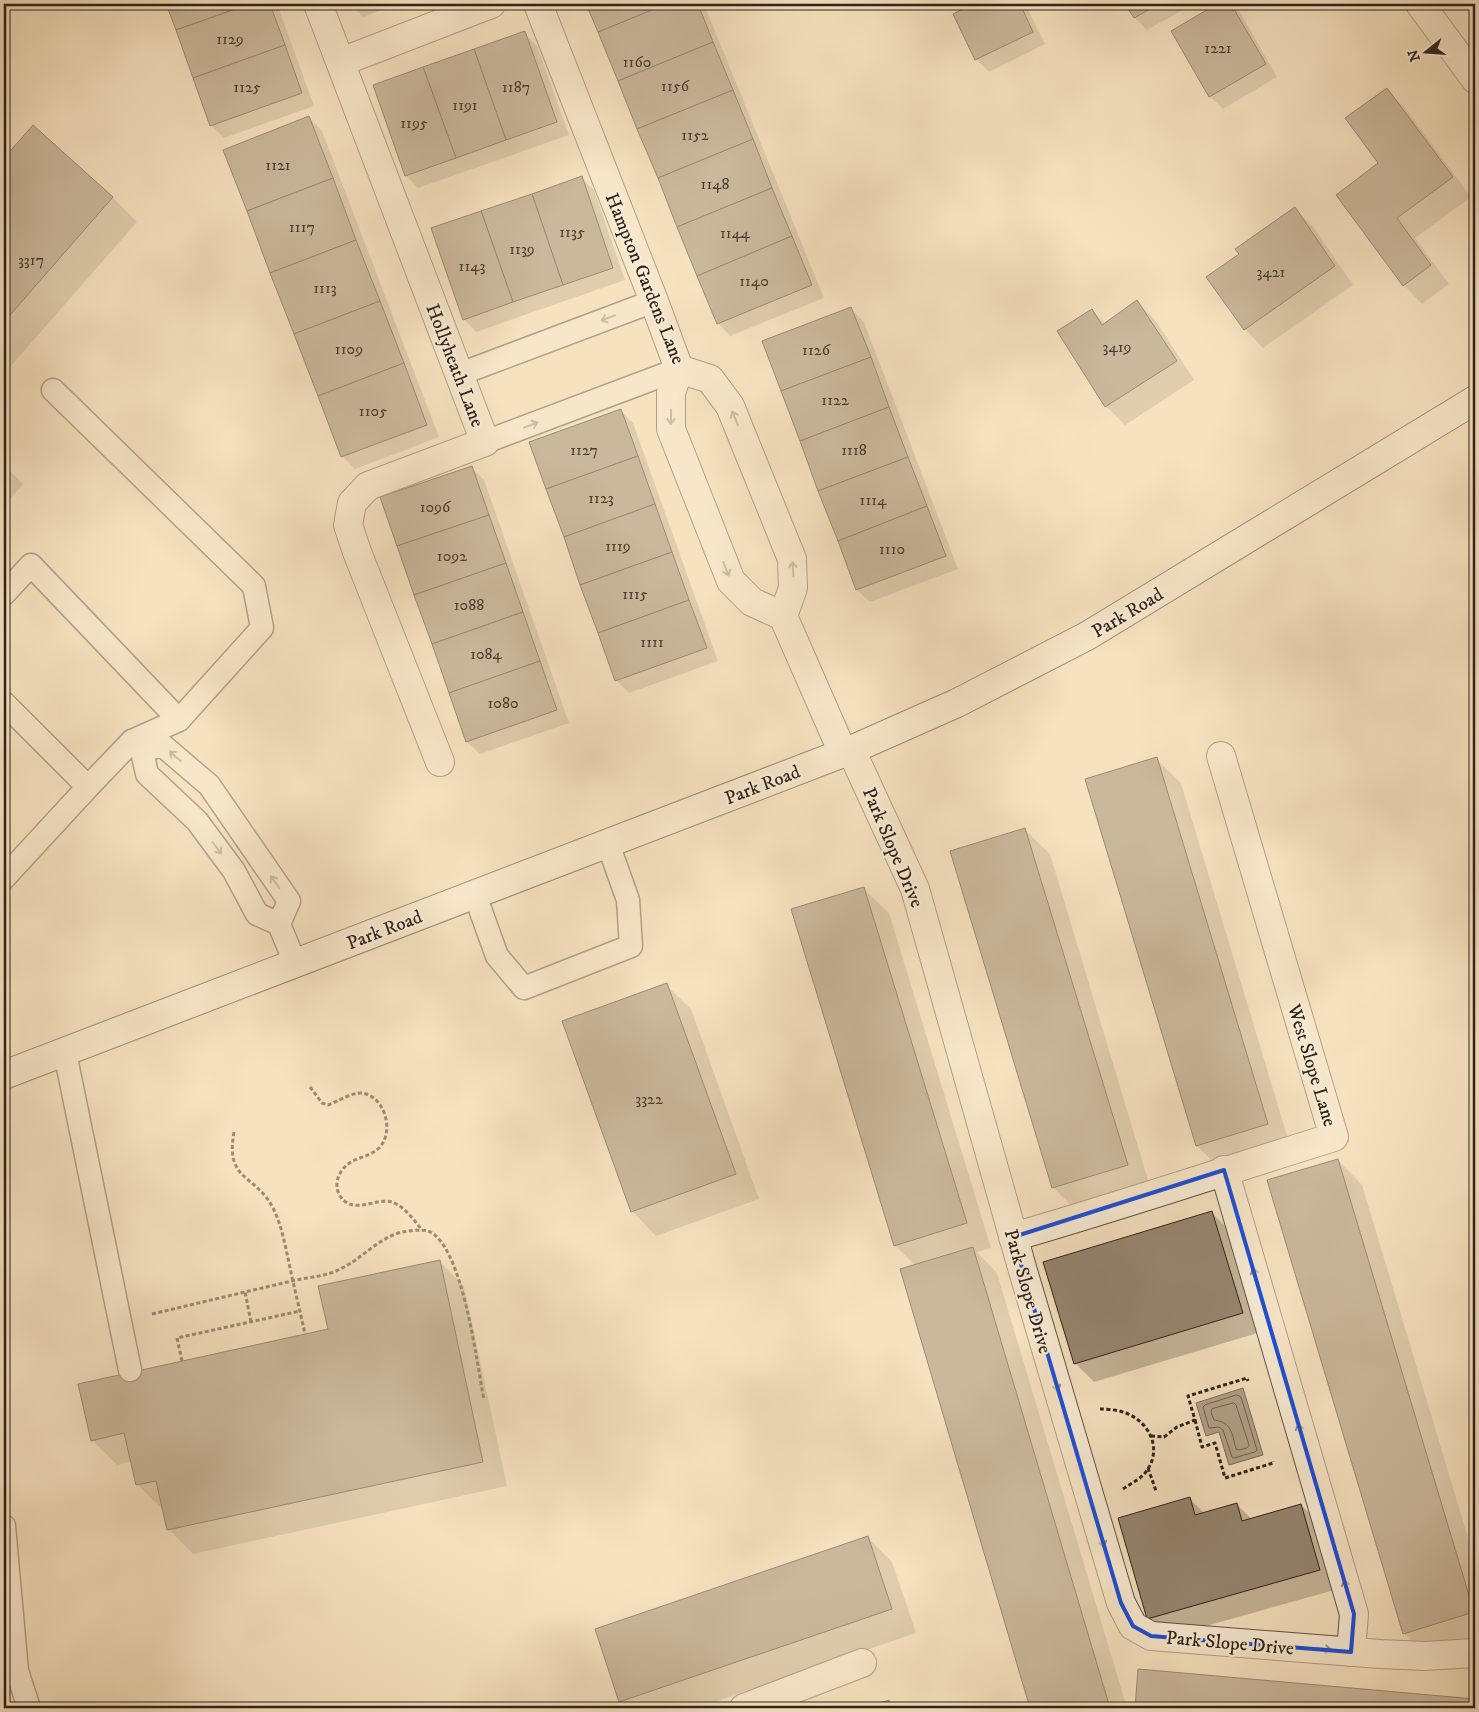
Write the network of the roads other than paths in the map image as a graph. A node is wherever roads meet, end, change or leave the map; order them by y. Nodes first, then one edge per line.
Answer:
1 (318, 4) edge
2 (491, 4) edge
3 (538, 4) edge
4 (1420, 4) edge
5 (341, 62) junction
6 (1475, 80) edge
7 (654, 301) junction
8 (679, 369) junction
9 (460, 374) junction
10 (53, 390) dead end
11 (1475, 400) edge
12 (485, 442) junction
13 (4, 594) edge
14 (784, 616) junction
15 (4, 703) edge
16 (179, 720) junction
17 (137, 746) junction
18 (847, 751) junction
19 (1221, 756) dead end
20 (440, 762) dead end
21 (88, 787) junction
22 (608, 844) junction
23 (4, 878) edge
24 (475, 895) junction
25 (278, 924) junction
26 (295, 963) junction
27 (65, 1053) junction
28 (4, 1075) edge
29 (1224, 1170) junction
30 (1013, 1237) junction
31 (130, 1370) dead end
32 (4, 1526) edge
33 (1351, 1652) junction
34 (1475, 1653) edge
35 (862, 1663) dead end
36 (29, 1708) edge
37 (744, 1708) edge

1 - 5 street, Hollyheath Lane
2 - 5 street
3 - 7 street, Hampton Gardens Lane
4 - 6 street
5 - 9 street, Hollyheath Lane
7 - 8 street, Hampton Gardens Lane
7 -> 9 lane
12 -> 8 lane
8 -> 14 street
14 -> 8 street, Hampton Gardens Lane
9 - 12 street, Hollyheath Lane
10 - 16 lane
11 - 18 street, Park Road
12 - 20 street, Hollyheath Lane
13 - 16 lane
14 - 18 street
15 - 21 lane
16 - 17 lane
17 - 21 lane
17 -> 25 lane
25 -> 17 lane
18 - 22 street, Park Road
18 - 30 street, Park Slope Drive
19 - 29 street, West Slope Lane
21 - 23 lane
22 - 24 street, Park Road
22 - 24 lane
24 - 26 street, Park Road
25 - 26 lane
26 - 27 street, Park Road
27 - 28 street, Park Road
27 - 31 lane
29 - 30 street, West Slope Lane
33 -> 29 street
30 -> 33 street, Park Slope Drive
32 - 36 lane
33 - 34 street, Park Slope Drive
35 - 37 street

